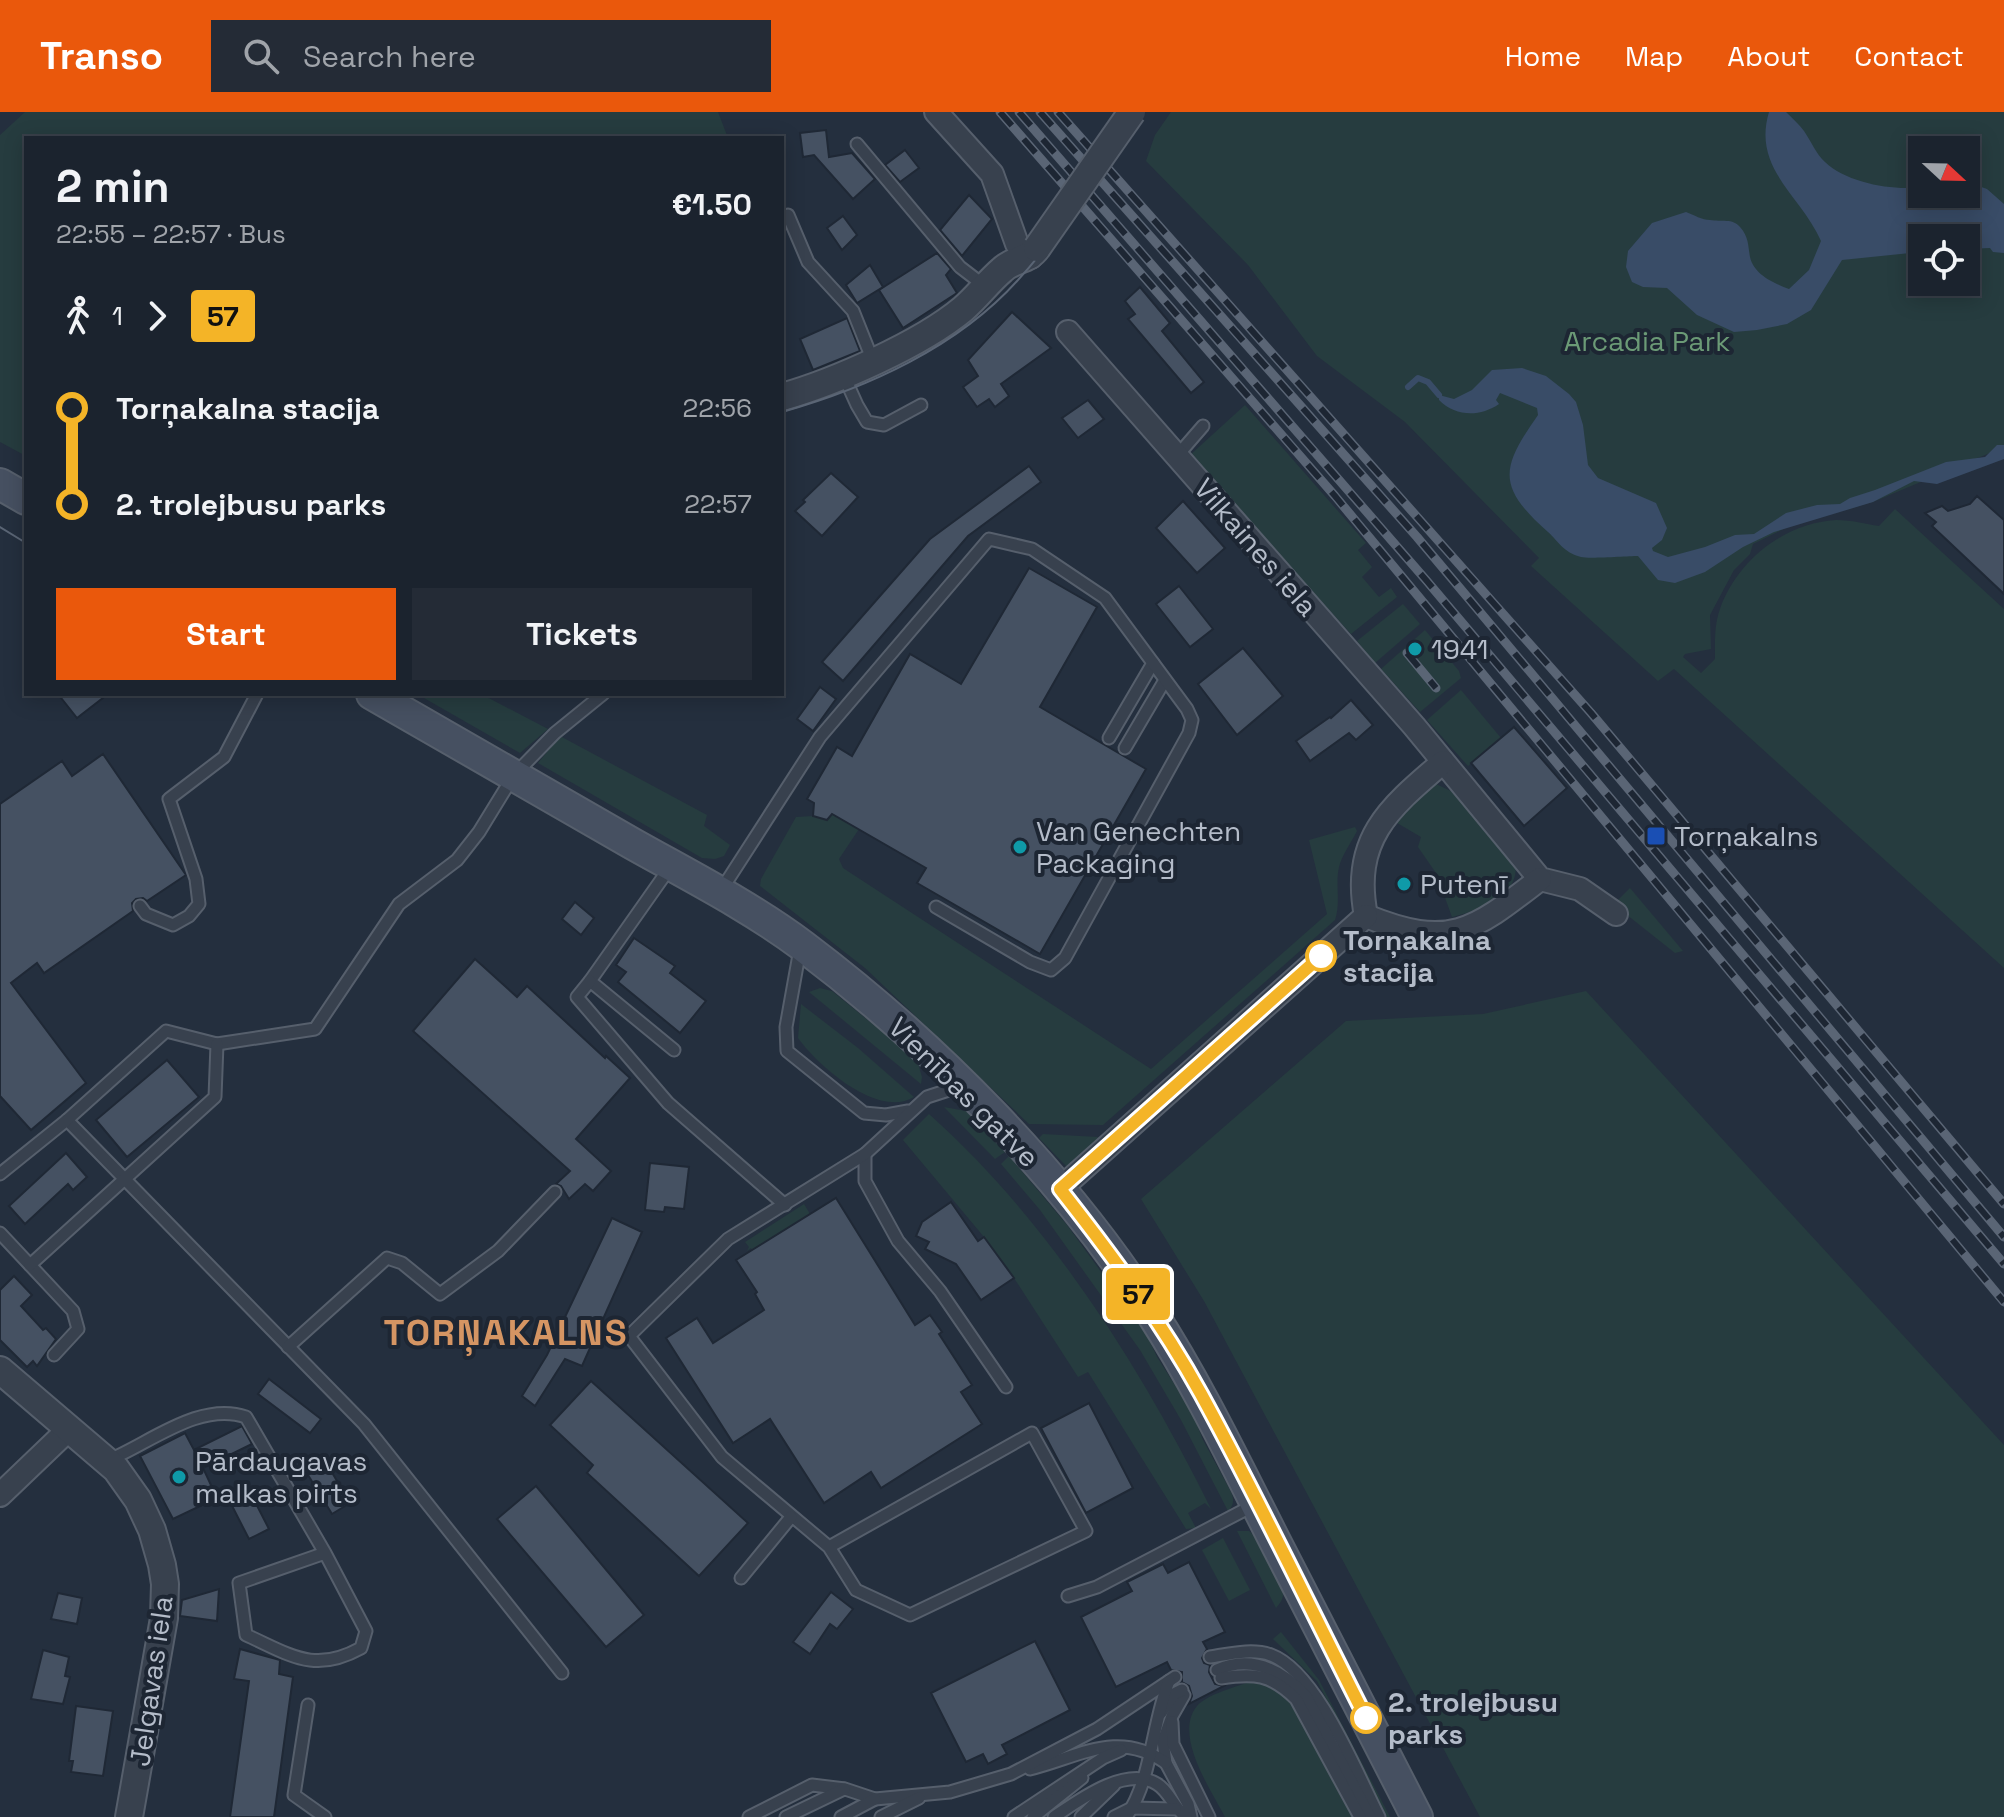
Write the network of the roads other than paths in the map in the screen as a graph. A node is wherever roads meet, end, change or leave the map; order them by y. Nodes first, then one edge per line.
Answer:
1 (936, 112) edge
2 (1132, 112) edge
3 (857, 144) dead end
4 (788, 215) dead end
5 (1034, 252) junction
6 (986, 288) junction
7 (1068, 332) dead end
8 (873, 361) junction
9 (843, 373) junction
10 (784, 396) edge
11 (921, 405) dead end
12 (1203, 426) dead end
13 (1177, 456) junction
14 (1153, 663) junction
15 (1165, 680) junction
16 (256, 696) edge
17 (376, 696) edge
18 (601, 696) edge
19 (1109, 738) dead end
20 (1125, 748) dead end
21 (1443, 762) junction
22 (514, 775) junction
23 (672, 865) junction
24 (1540, 879) junction
25 (719, 893) junction
26 (140, 906) dead end
27 (936, 907) dead end
28 (1616, 914) dead end
29 (1366, 916) junction
30 (801, 944) junction
31 (590, 981) junction
32 (217, 1044) junction
33 (674, 1050) dead end
34 (963, 1085) junction
35 (911, 1110) junction
36 (67, 1120) junction
37 (865, 1154) junction
38 (0, 1174) edge
39 (123, 1180) junction
40 (1060, 1189) junction
41 (555, 1192) dead end
42 (785, 1205) junction
43 (0, 1233) edge
44 (30, 1265) junction
45 (288, 1347) junction
46 (54, 1355) dead end
47 (0, 1370) edge
48 (1006, 1387) dead end
49 (69, 1429) junction
50 (108, 1461) junction
51 (0, 1495) edge
52 (1256, 1504) junction
53 (791, 1517) junction
54 (829, 1547) junction
55 (325, 1553) junction
56 (741, 1578) dead end
57 (1068, 1596) dead end
58 (1210, 1657) dead end
59 (562, 1673) dead end
60 (308, 1705) dead end
61 (1159, 1716) junction
62 (1172, 1716) junction
63 (1128, 1747) junction
64 (1149, 1751) junction
65 (1103, 1758) junction
66 (1166, 1763) junction
67 (1011, 1774) junction
68 (1143, 1778) junction
69 (1118, 1782) junction
70 (845, 1789) junction
71 (923, 1796) junction
72 (875, 1799) junction
73 (1175, 1809) junction
74 (1133, 1814) edge
75 (129, 1817) edge
76 (325, 1817) edge
77 (749, 1817) edge
78 (786, 1817) edge
79 (841, 1817) edge
80 (881, 1817) edge
81 (1014, 1817) edge
82 (1033, 1817) edge
83 (1054, 1817) edge
84 (1081, 1817) edge
85 (1114, 1817) edge
86 (1188, 1817) edge
87 (1209, 1817) edge
88 (1360, 1817) edge
89 (1370, 1817) edge
90 (1379, 1817) edge
91 (1417, 1817) edge

1 - 5 street
2 - 5 street, bridge
3 - 6 lane
4 - 8 lane
5 - 6 street
6 - 8 street
7 - 13 street, Vilkaines iela
8 - 9 street
9 - 10 street
9 - 11 lane
12 - 13 lane
13 - 21 street, Vilkaines iela
14 - 15 lane
14 - 19 lane
14 - 25 lane
15 - 20 lane
15 - 27 lane
16 - 26 lane
17 - 22 main road, Vienības gatve
18 - 22 lane
21 - 24 street, Vilkaines iela
21 - 29 street
22 - 23 main road, Vienības gatve
22 - 32 lane
23 - 25 main road, Vienības gatve
23 - 31 lane
24 - 28 street
24 - 29 street
25 - 30 main road, Vienības gatve
29 - 40 street
30 - 34 main road, Vienības gatve
30 - 35 lane
31 - 33 lane
31 - 42 lane
32 - 36 lane
32 - 39 lane
34 - 35 lane
34 - 40 main road, Vienības gatve
35 - 37 lane
36 - 38 lane
36 - 39 lane
37 - 42 lane
37 - 48 lane
39 - 44 lane
39 - 45 lane
40 - 52 main road, Vienības gatve
41 - 45 lane
42 - 53 lane
43 - 44 lane
44 - 46 lane
45 - 59 lane
47 - 49 street, Jelgavas iela
49 - 50 street, Jelgavas iela
49 - 51 street
50 - 55 lane
50 - 75 street, Jelgavas iela
52 - 57 lane
52 - 91 main road, Vienības gatve
53 - 54 lane
53 - 56 lane
54 - 54 lane
55 - 55 lane
58 - 90 lane
60 - 76 lane
61 - 62 lane
61 - 64 lane
61 - 67 lane
62 - 66 lane
62 - 87 lane
63 - 64 lane
63 - 65 lane
63 - 67 lane
64 - 66 lane
64 - 68 lane
65 - 81 lane
65 - 82 lane
66 - 86 lane
67 - 71 lane
68 - 69 lane
68 - 73 lane
68 - 74 lane
69 - 83 lane
69 - 84 lane
70 - 72 lane
70 - 77 lane
70 - 78 lane
71 - 72 lane
71 - 80 lane
72 - 79 lane
73 - 74 lane
73 - 86 lane
74 - 85 lane
88 - 89 lane

